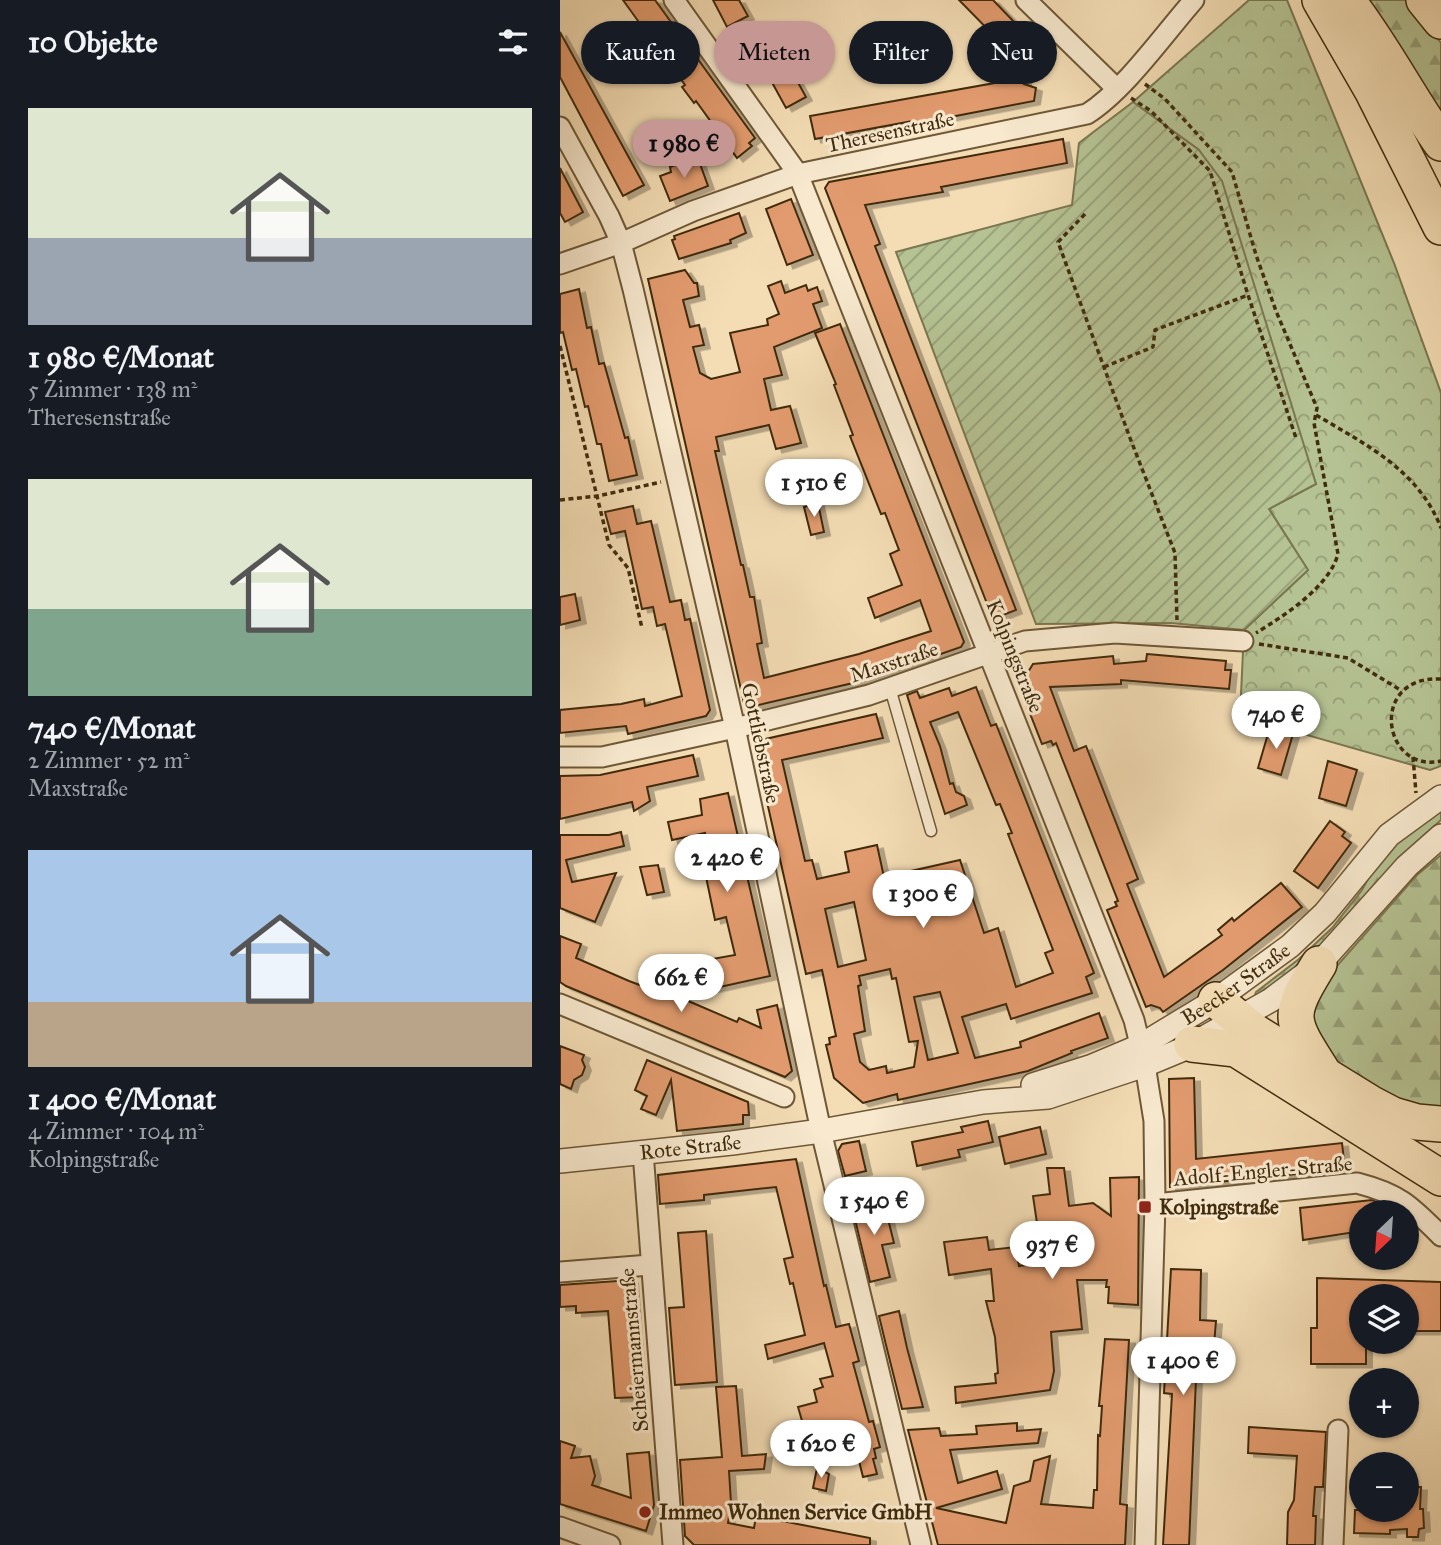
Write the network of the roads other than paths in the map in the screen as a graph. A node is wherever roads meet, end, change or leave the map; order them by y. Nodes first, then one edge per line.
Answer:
1 (674, 0) edge
2 (1026, 0) edge
3 (1194, 0) edge
4 (1320, 0) edge
5 (1347, 0) edge
6 (1424, 0) edge
7 (1441, 21) edge
8 (1117, 89) junction
9 (560, 127) edge
10 (1441, 143) edge
11 (798, 174) junction
12 (1441, 226) edge
13 (621, 243) junction
14 (560, 264) edge
15 (1243, 641) road end
16 (990, 655) junction
17 (890, 688) junction
18 (735, 728) junction
19 (560, 757) edge
20 (1441, 797) edge
21 (931, 831) dead end
22 (1441, 836) edge
23 (1318, 964) junction
24 (560, 1004) edge
25 (1229, 1023) junction
26 (1192, 1044) joint
27 (1143, 1055) junction
28 (1324, 1075) junction
29 (784, 1097) dead end
30 (1441, 1124) edge
31 (821, 1131) junction
32 (643, 1152) junction
33 (560, 1160) edge
34 (1441, 1178) edge
35 (1155, 1204) junction
36 (1441, 1236) edge
37 (650, 1265) junction
38 (560, 1272) edge
39 (1338, 1430) dead end
40 (560, 1527) edge
41 (585, 1541) edge
42 (610, 1545) edge
43 (673, 1545) edge
44 (922, 1545) edge
45 (1144, 1545) edge
46 (1334, 1545) edge

1 - 11 street, Kolpingstraße
2 - 8 street
3 - 8 street, Theresenstraße
4 - 12 highway
5 - 10 highway
6 - 7 highway
8 - 11 street, Theresenstraße
9 - 13 street, Gottliebstraße
11 - 13 street, Theresenstraße
11 - 16 street, Kolpingstraße
13 - 14 street, Theresenstraße
13 - 18 street, Gottliebstraße
15 - 16 street, Maxstraße
16 - 17 street, Maxstraße
16 - 27 street, Kolpingstraße
17 - 18 street, Maxstraße
17 - 21 lane
18 - 19 street, Maxstraße
18 - 31 street, Gottliebstraße
20 - 25 street, Beecker Straße
22 - 23 street, Beecker Straße
23 - 25 street, Beecker Straße
23 - 28 highway
24 - 29 street
25 - 26 highway
25 - 27 street, Beecker Straße
25 - 28 highway
25 - 34 highway
26 - 27 street, Beecker Straße
27 - 31 street, Beecker Straße
27 - 35 street, Kolpingstraße
28 - 30 highway
31 - 32 street, Rote Straße
31 - 44 street, Gottliebstraße
32 - 33 street, Rote Straße
32 - 37 street, Scheiermannstraße
35 - 36 street, Adolf-Engler-Straße
35 - 45 street, Kolpingstraße
37 - 38 street
37 - 43 street, Scheiermannstraße
39 - 46 street
40 - 41 street
41 - 42 street

